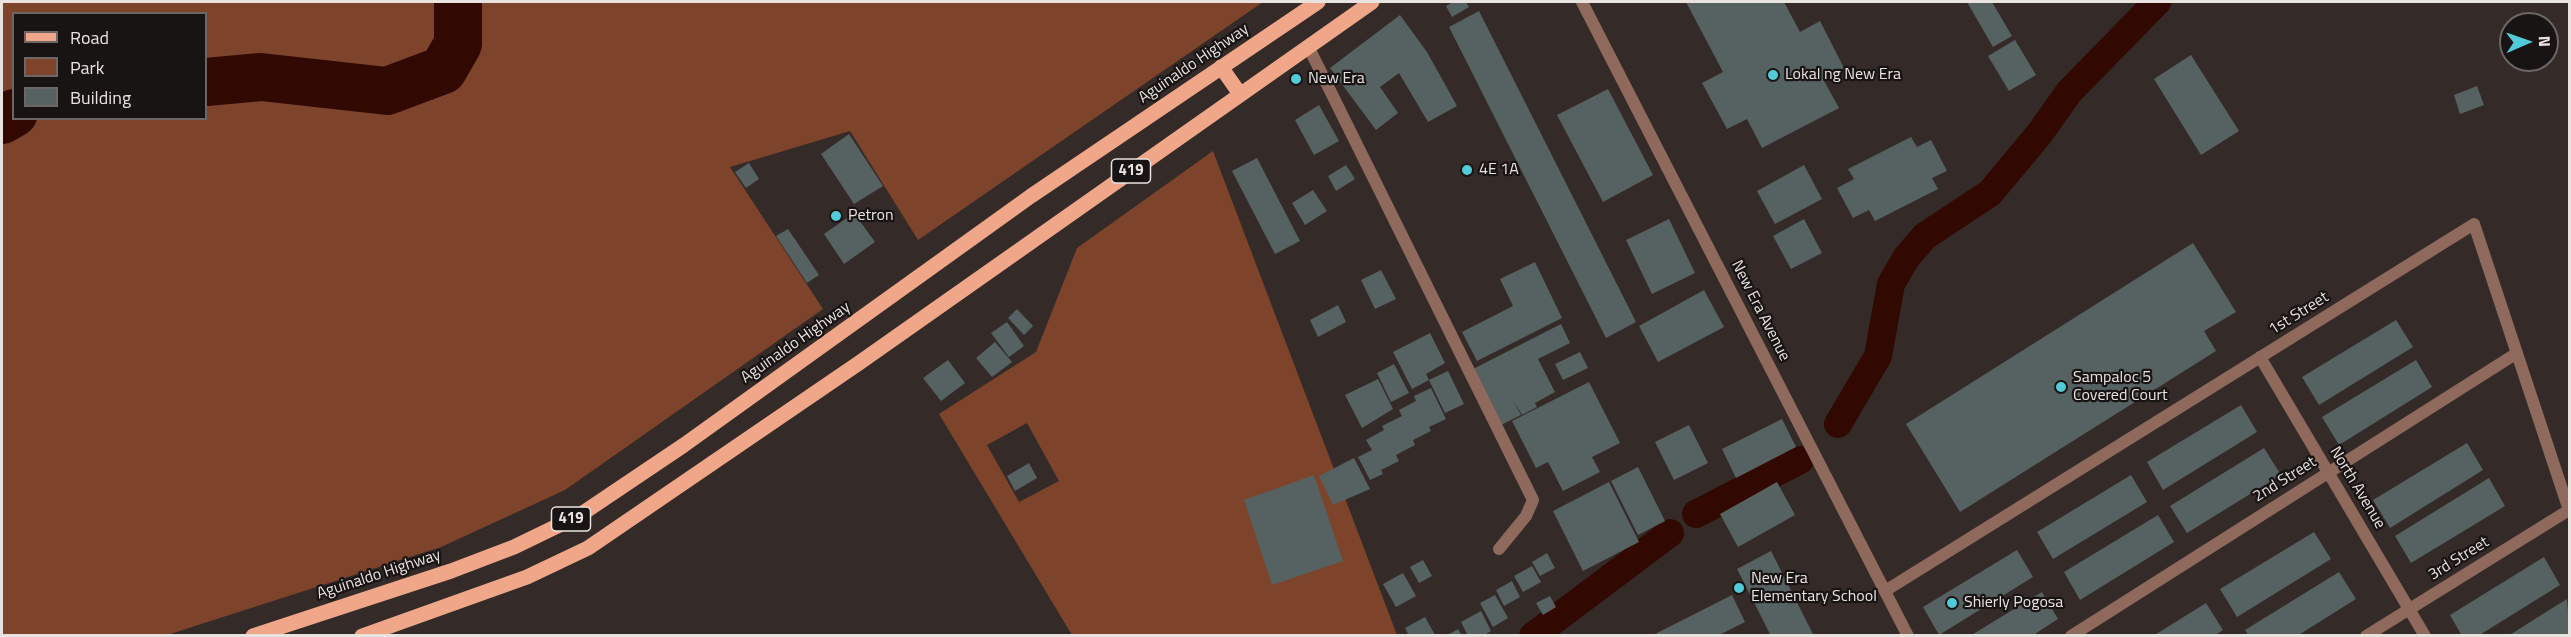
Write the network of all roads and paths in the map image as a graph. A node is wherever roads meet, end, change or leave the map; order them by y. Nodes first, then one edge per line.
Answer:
1 (1318, 2) edge
2 (1372, 2) edge
3 (1582, 2) edge
4 (1308, 46) junction
5 (1221, 68) junction
6 (1240, 94) junction
7 (2517, 353) junction
8 (2260, 357) junction
9 (2328, 472) junction
10 (2570, 510) edge
11 (1499, 549) dead end
12 (1885, 591) junction
13 (2409, 609) junction
14 (253, 636) edge
15 (362, 636) edge
16 (1908, 636) edge
17 (2071, 636) edge
18 (2366, 636) edge
19 (2425, 636) edge

1 - 5 main road, Aguinaldo Highway / 419
2 - 4 main road, 419
3 - 12 street, New Era Avenue
4 - 6 main road, 419
4 - 11 street
5 - 6 main road
5 - 14 main road, Aguinaldo Highway / 419
6 - 15 main road, 419
7 - 8 street, 1st Street
7 - 9 street, 2nd Street
7 - 10 street, 1st Street
8 - 9 street, North Avenue
8 - 12 street, 1st Street
9 - 13 street, North Avenue
9 - 17 street, 2nd Street
10 - 13 street, 3rd Street
12 - 16 street, New Era Avenue
13 - 18 street, 3rd Street
13 - 19 street, North Avenue

